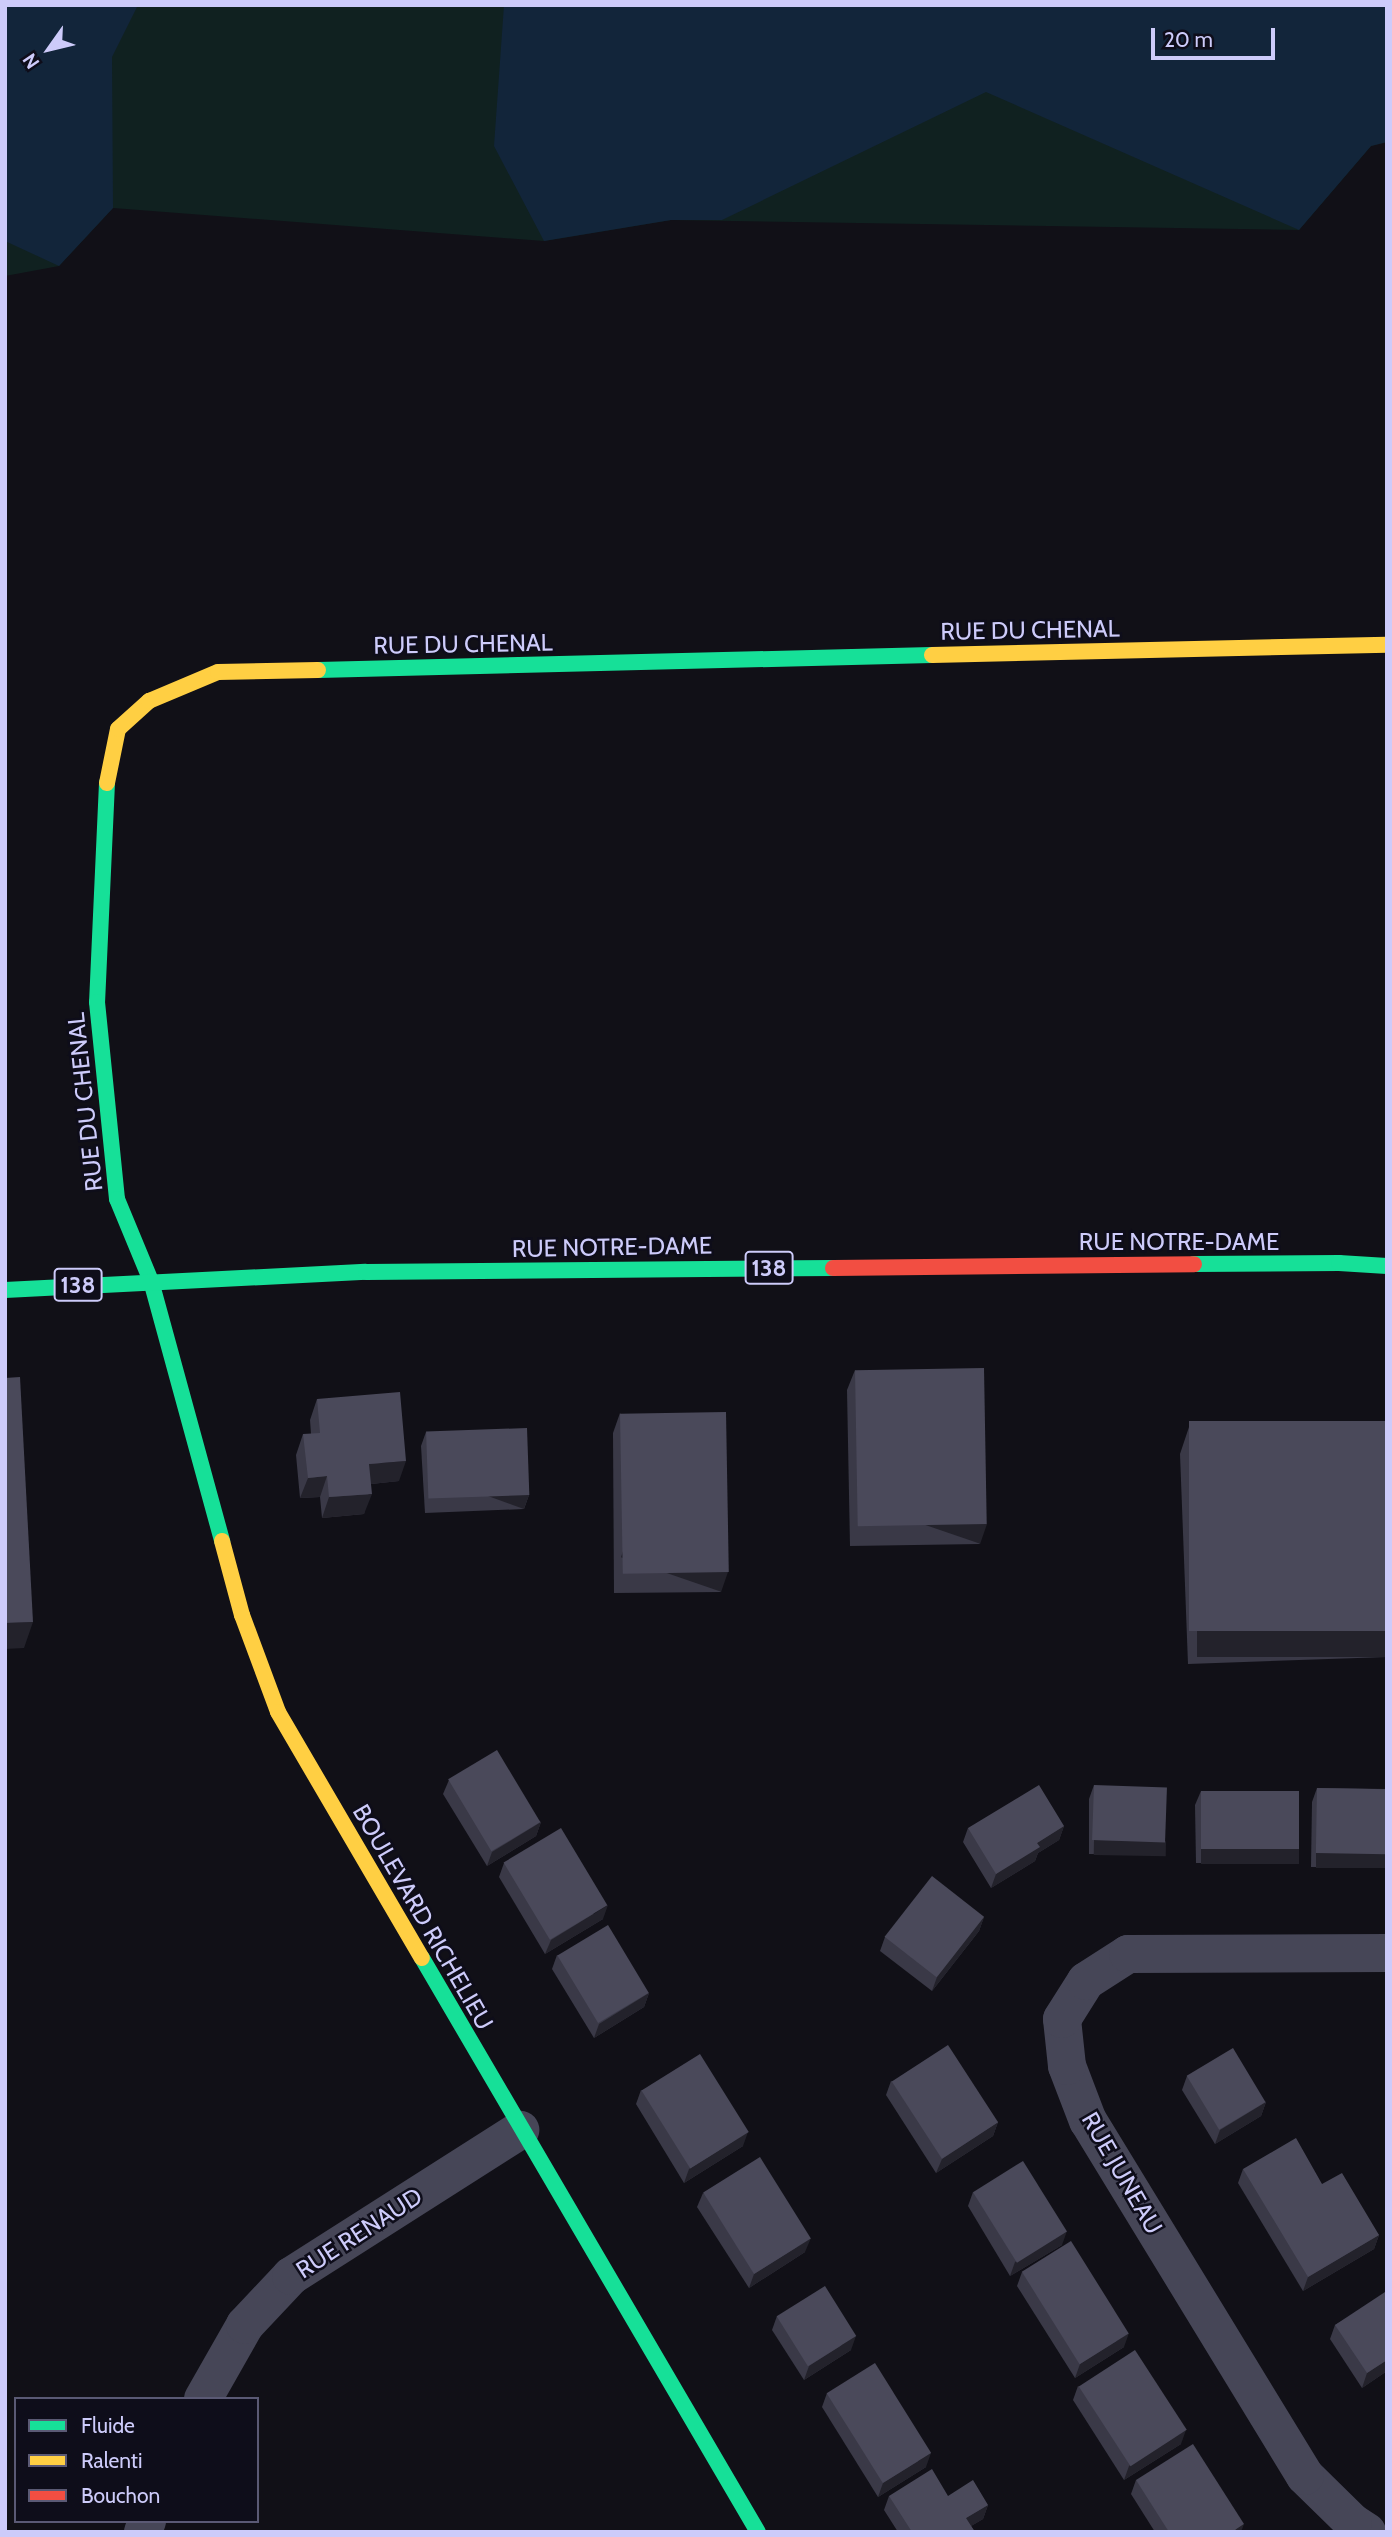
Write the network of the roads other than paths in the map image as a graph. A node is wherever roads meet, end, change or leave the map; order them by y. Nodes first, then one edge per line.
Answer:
1 (1387, 645) edge
2 (1387, 1266) edge
3 (151, 1280) junction
4 (5, 1290) edge
5 (1387, 1953) edge
6 (520, 2130) junction
7 (204, 2397) edge
8 (758, 2532) edge
9 (1367, 2532) edge

1 - 3 street, RUE DU CHENAL
2 - 3 street, RUE NOTRE-DAME / 138
3 - 4 street, RUE NOTRE-DAME / 138
3 - 6 street, BOULEVARD RICHELIEU
5 - 9 street, RUE JUNEAU
6 - 7 street, RUE RENAUD
6 - 8 street, BOULEVARD RICHELIEU

